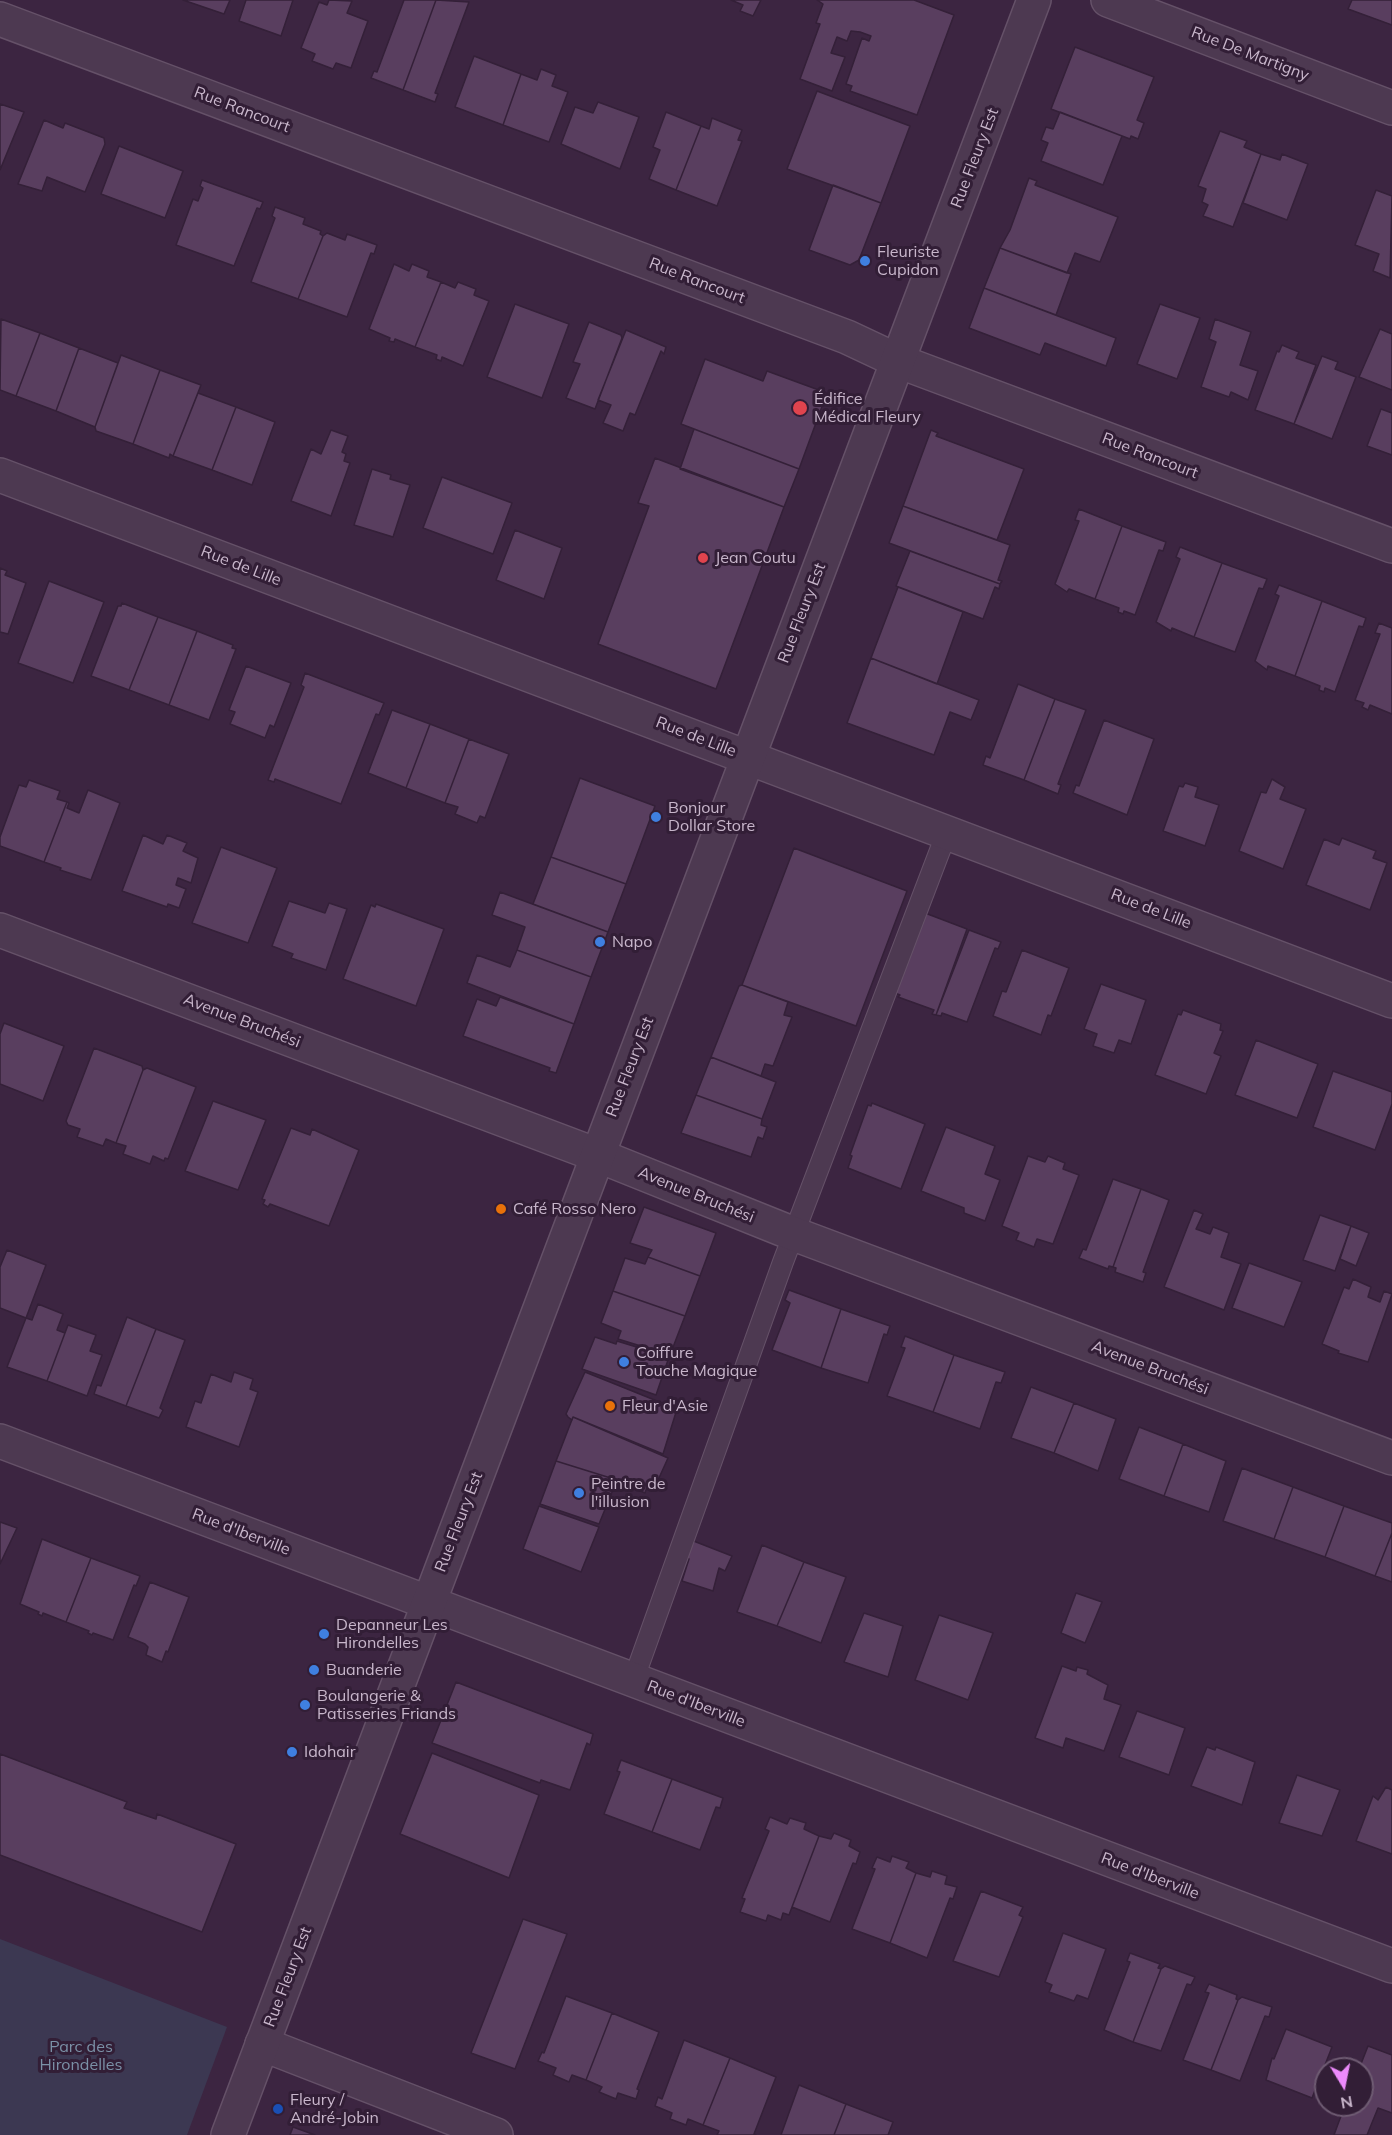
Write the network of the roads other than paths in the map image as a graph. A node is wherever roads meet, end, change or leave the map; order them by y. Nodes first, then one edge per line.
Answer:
1 (1034, 0) edge
2 (1108, 0) edge
3 (0, 20) edge
4 (1392, 108) edge
5 (898, 361) junction
6 (0, 475) edge
7 (1392, 546) edge
8 (749, 757) junction
9 (947, 832) junction
10 (0, 930) edge
11 (1392, 1001) edge
12 (597, 1155) junction
13 (794, 1234) junction
14 (0, 1441) edge
15 (1392, 1458) edge
16 (429, 1602) junction
17 (633, 1681) junction
18 (1392, 1966) edge
19 (262, 2044) junction
20 (228, 2135) edge
21 (496, 2135) edge

1 - 5 street, Rue Fleury Est
2 - 4 street, Rue De Martigny
3 - 5 street, Rue Rancourt
5 - 7 street, Rue Rancourt
5 - 8 street, Rue Fleury Est
6 - 8 street, Rue de Lille
8 - 9 street, Rue de Lille
8 - 12 street, Rue Fleury Est
9 - 11 street, Rue de Lille
9 - 13 lane
10 - 12 street, Avenue Bruchési
12 - 13 street, Avenue Bruchési
12 - 16 street, Rue Fleury Est
13 - 15 street, Avenue Bruchési
13 - 17 lane
14 - 16 street, Rue d'Iberville
16 - 17 street, Rue d'Iberville
16 - 19 street, Rue Fleury Est
17 - 18 street, Rue d'Iberville
19 - 20 street, Rue Fleury Est
19 - 21 street

